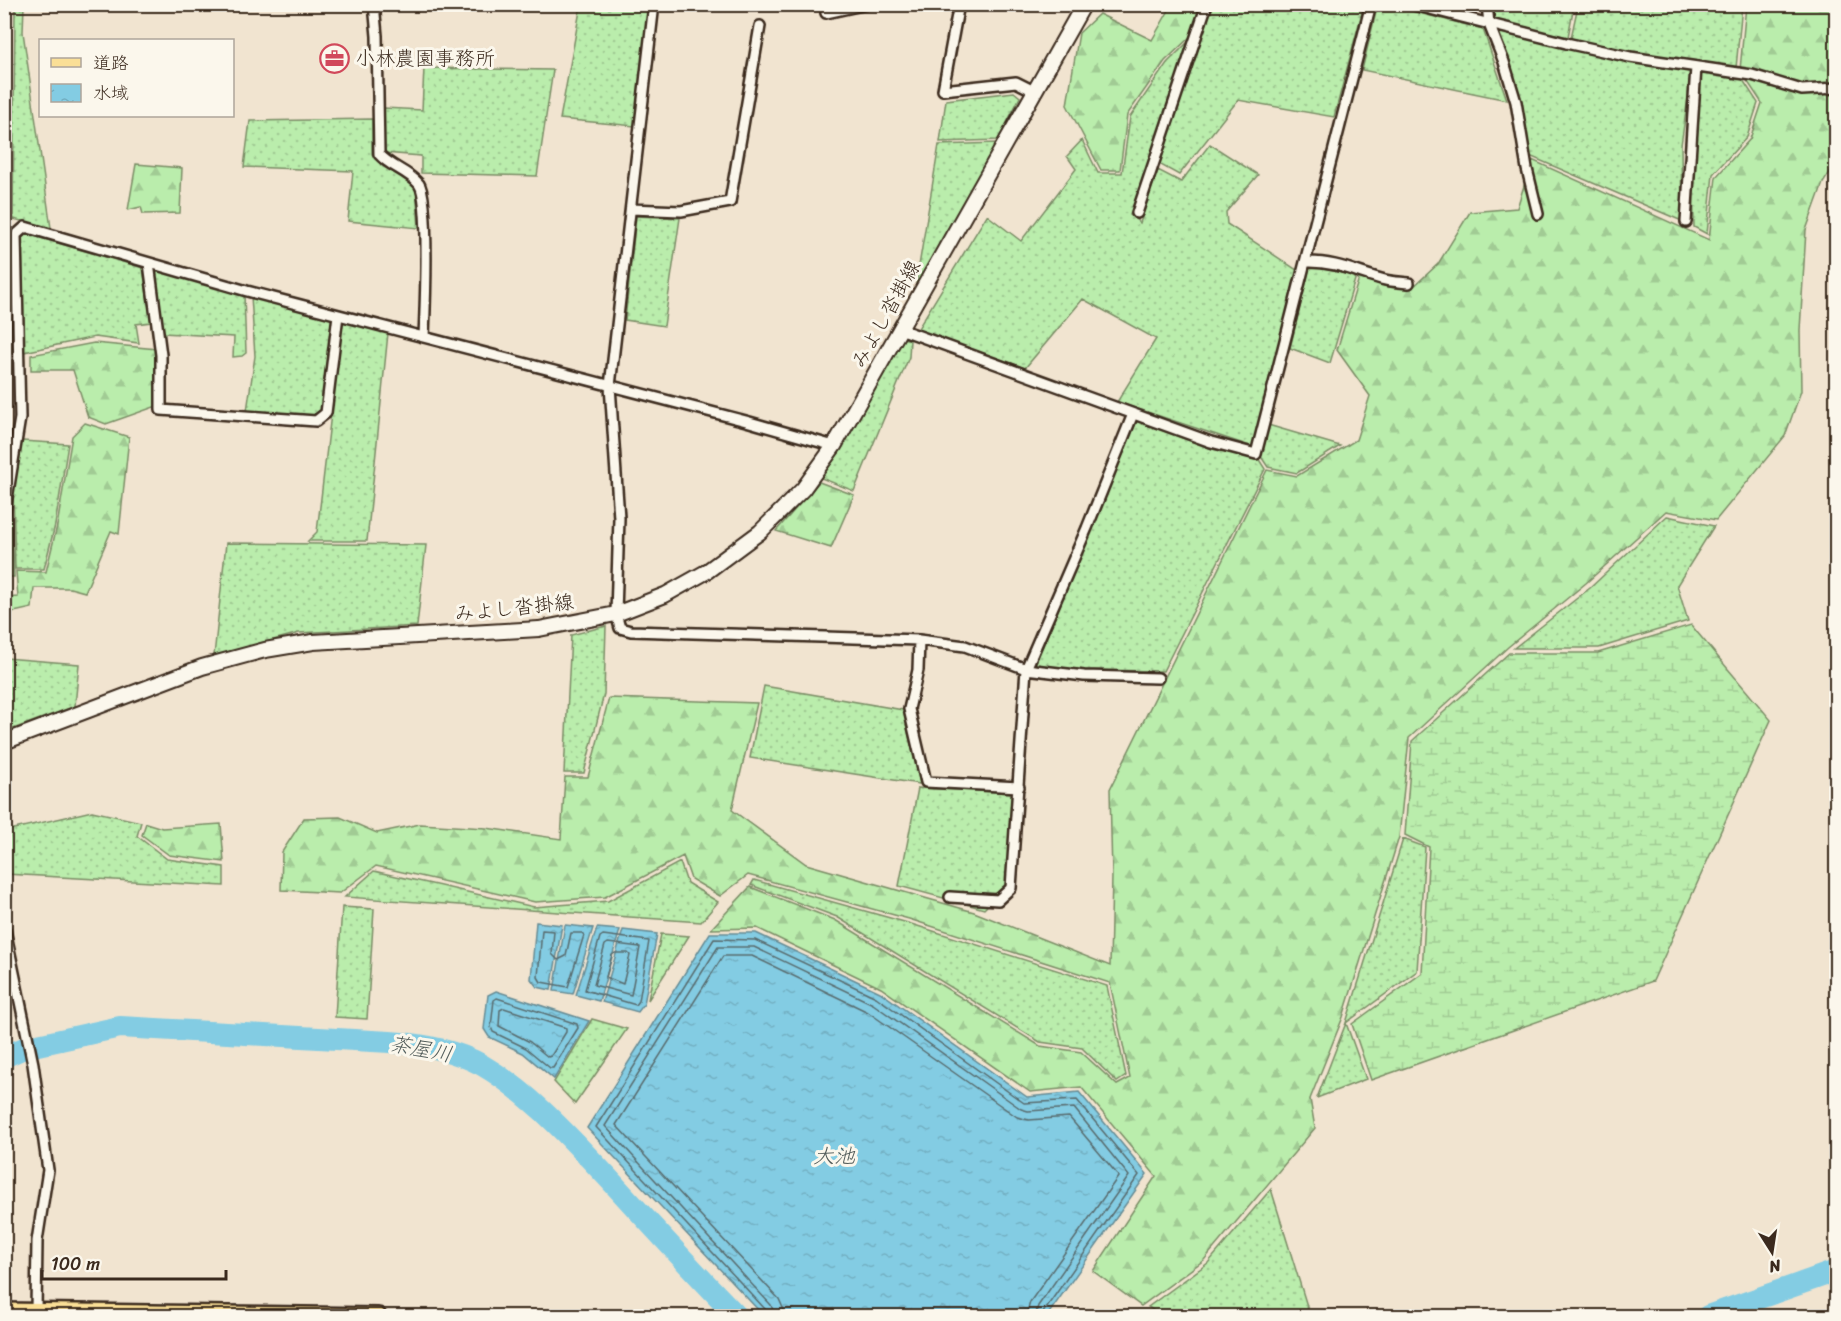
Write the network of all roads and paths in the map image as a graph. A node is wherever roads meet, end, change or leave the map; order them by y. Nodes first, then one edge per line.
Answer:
1 (374, 4) edge
2 (654, 4) edge
3 (867, 4) edge
4 (959, 4) edge
5 (1084, 4) edge
6 (1207, 4) edge
7 (1371, 4) edge
8 (1410, 4) edge
9 (1487, 4) edge
10 (826, 13) dead end
11 (1489, 24) junction
12 (760, 26) dead end
13 (1696, 67) junction
14 (1836, 88) edge
15 (1034, 91) junction
16 (631, 208) junction
17 (1137, 213) dead end
18 (1538, 214) dead end
19 (1686, 222) dead end
20 (1306, 262) junction
21 (149, 263) junction
22 (1409, 283) dead end
23 (338, 315) junction
24 (900, 329) junction
25 (424, 337) junction
26 (610, 386) junction
27 (1133, 414) junction
28 (834, 446) junction
29 (4, 518) edge
30 (616, 614) junction
31 (919, 640) junction
32 (1026, 669) junction
33 (1158, 678) dead end
34 (4, 741) edge
35 (1019, 787) junction
36 (950, 897) dead end
37 (4, 925) edge
38 (4, 1311) edge
39 (36, 1315) edge
40 (378, 1317) edge

1 - 25 street
2 - 16 street
3 - 10 street
4 - 15 street
5 - 15 main road, みよし沓掛線
6 - 17 street
7 - 20 street
8 - 11 street
9 - 11 street
11 - 13 street
11 - 18 street
12 - 16 street
13 - 14 street
13 - 19 street
15 - 24 main road, みよし沓掛線
16 - 26 street
20 - 22 street
20 - 27 street
21 - 23 street
21 - 23 street
21 - 29 street
23 - 25 street
24 - 27 street
24 - 28 main road, みよし沓掛線
25 - 26 street
26 - 28 street
26 - 30 street
27 - 32 street
28 - 30 main road, みよし沓掛線
30 - 31 street
30 - 34 main road, みよし沓掛線
31 - 32 street
31 - 35 street
32 - 33 street
32 - 35 street
35 - 36 street
37 - 39 street
38 - 39 main road
39 - 40 main road

